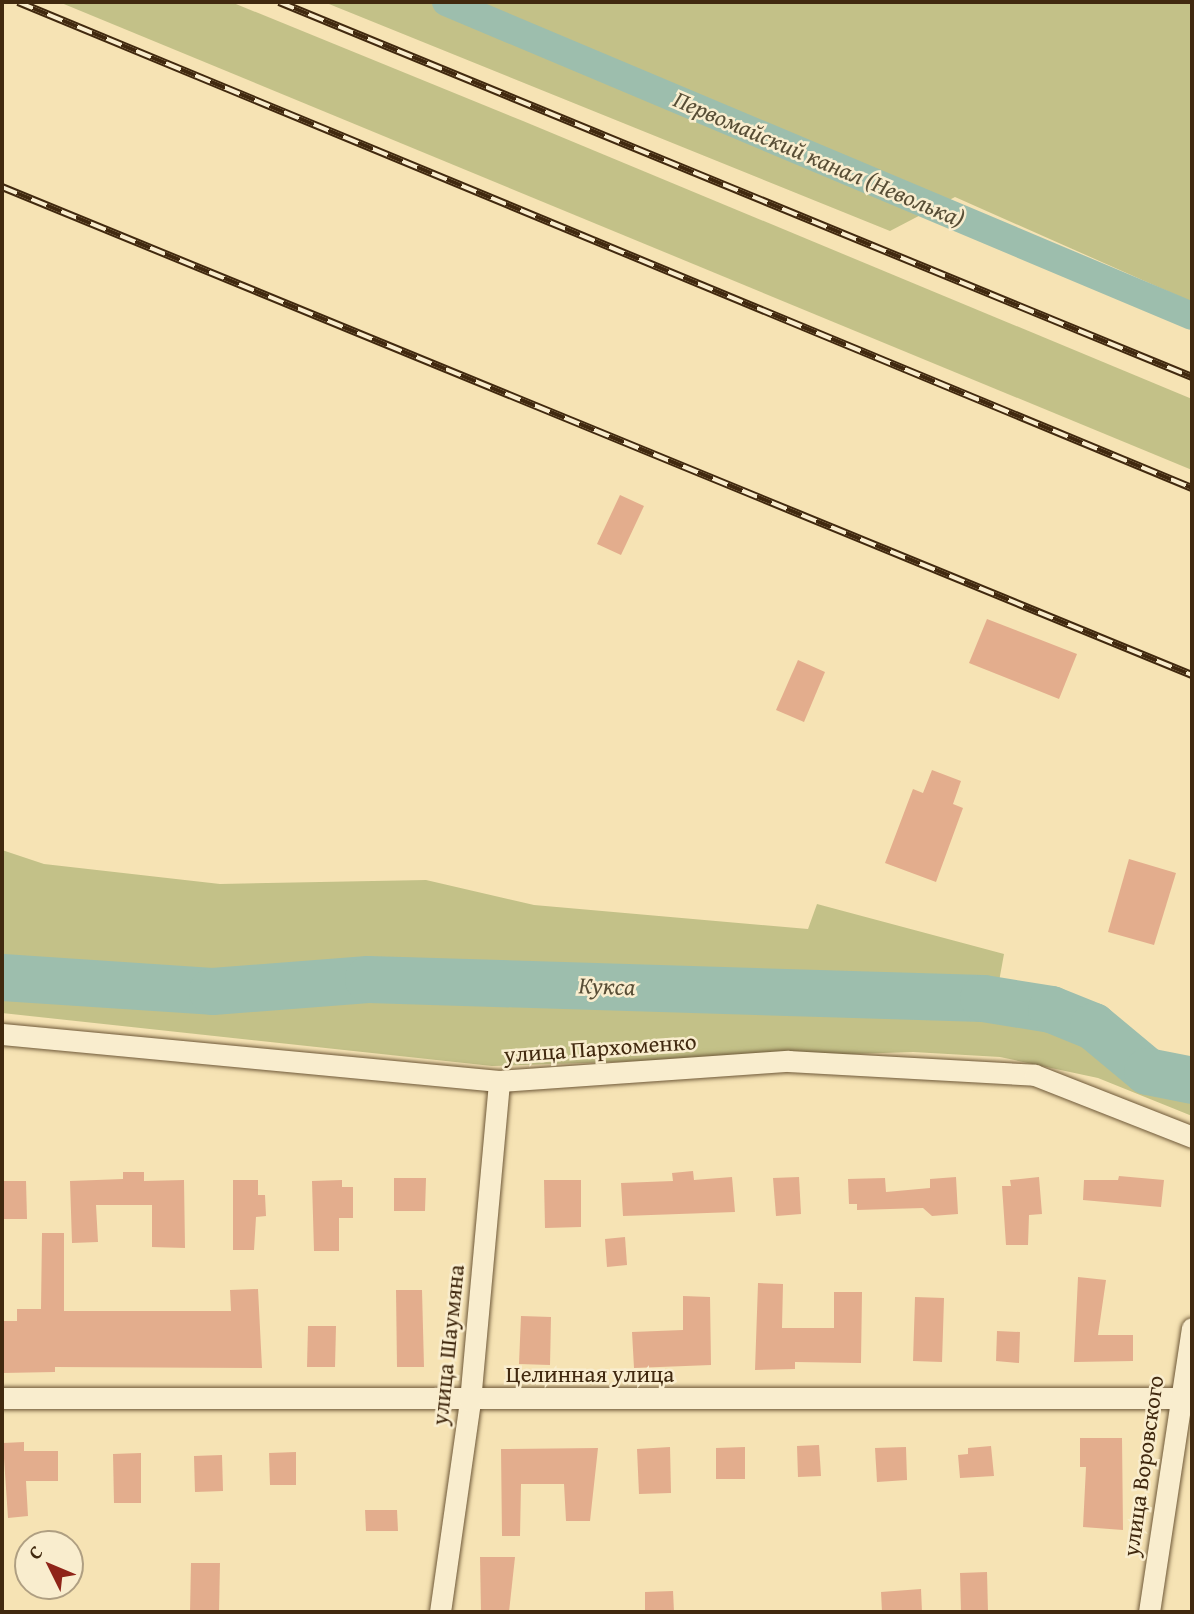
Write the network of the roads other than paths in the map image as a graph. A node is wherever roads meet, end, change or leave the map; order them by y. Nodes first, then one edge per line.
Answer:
1 (2, 1034) edge
2 (499, 1081) junction
3 (1192, 1137) edge
4 (1192, 1328) edge
5 (2, 1398) edge
6 (1178, 1398) junction
7 (470, 1401) junction
8 (440, 1612) edge
9 (1149, 1612) edge

1 - 2 street, улица Пархоменко
2 - 3 street, улица Пархоменко
2 - 7 street, улица Шаумяна
4 - 6 street, улица Воровского
5 - 7 street, Целинная улица
6 - 7 street, Целинная улица
6 - 9 street, улица Воровского
7 - 8 street, улица Шаумяна

